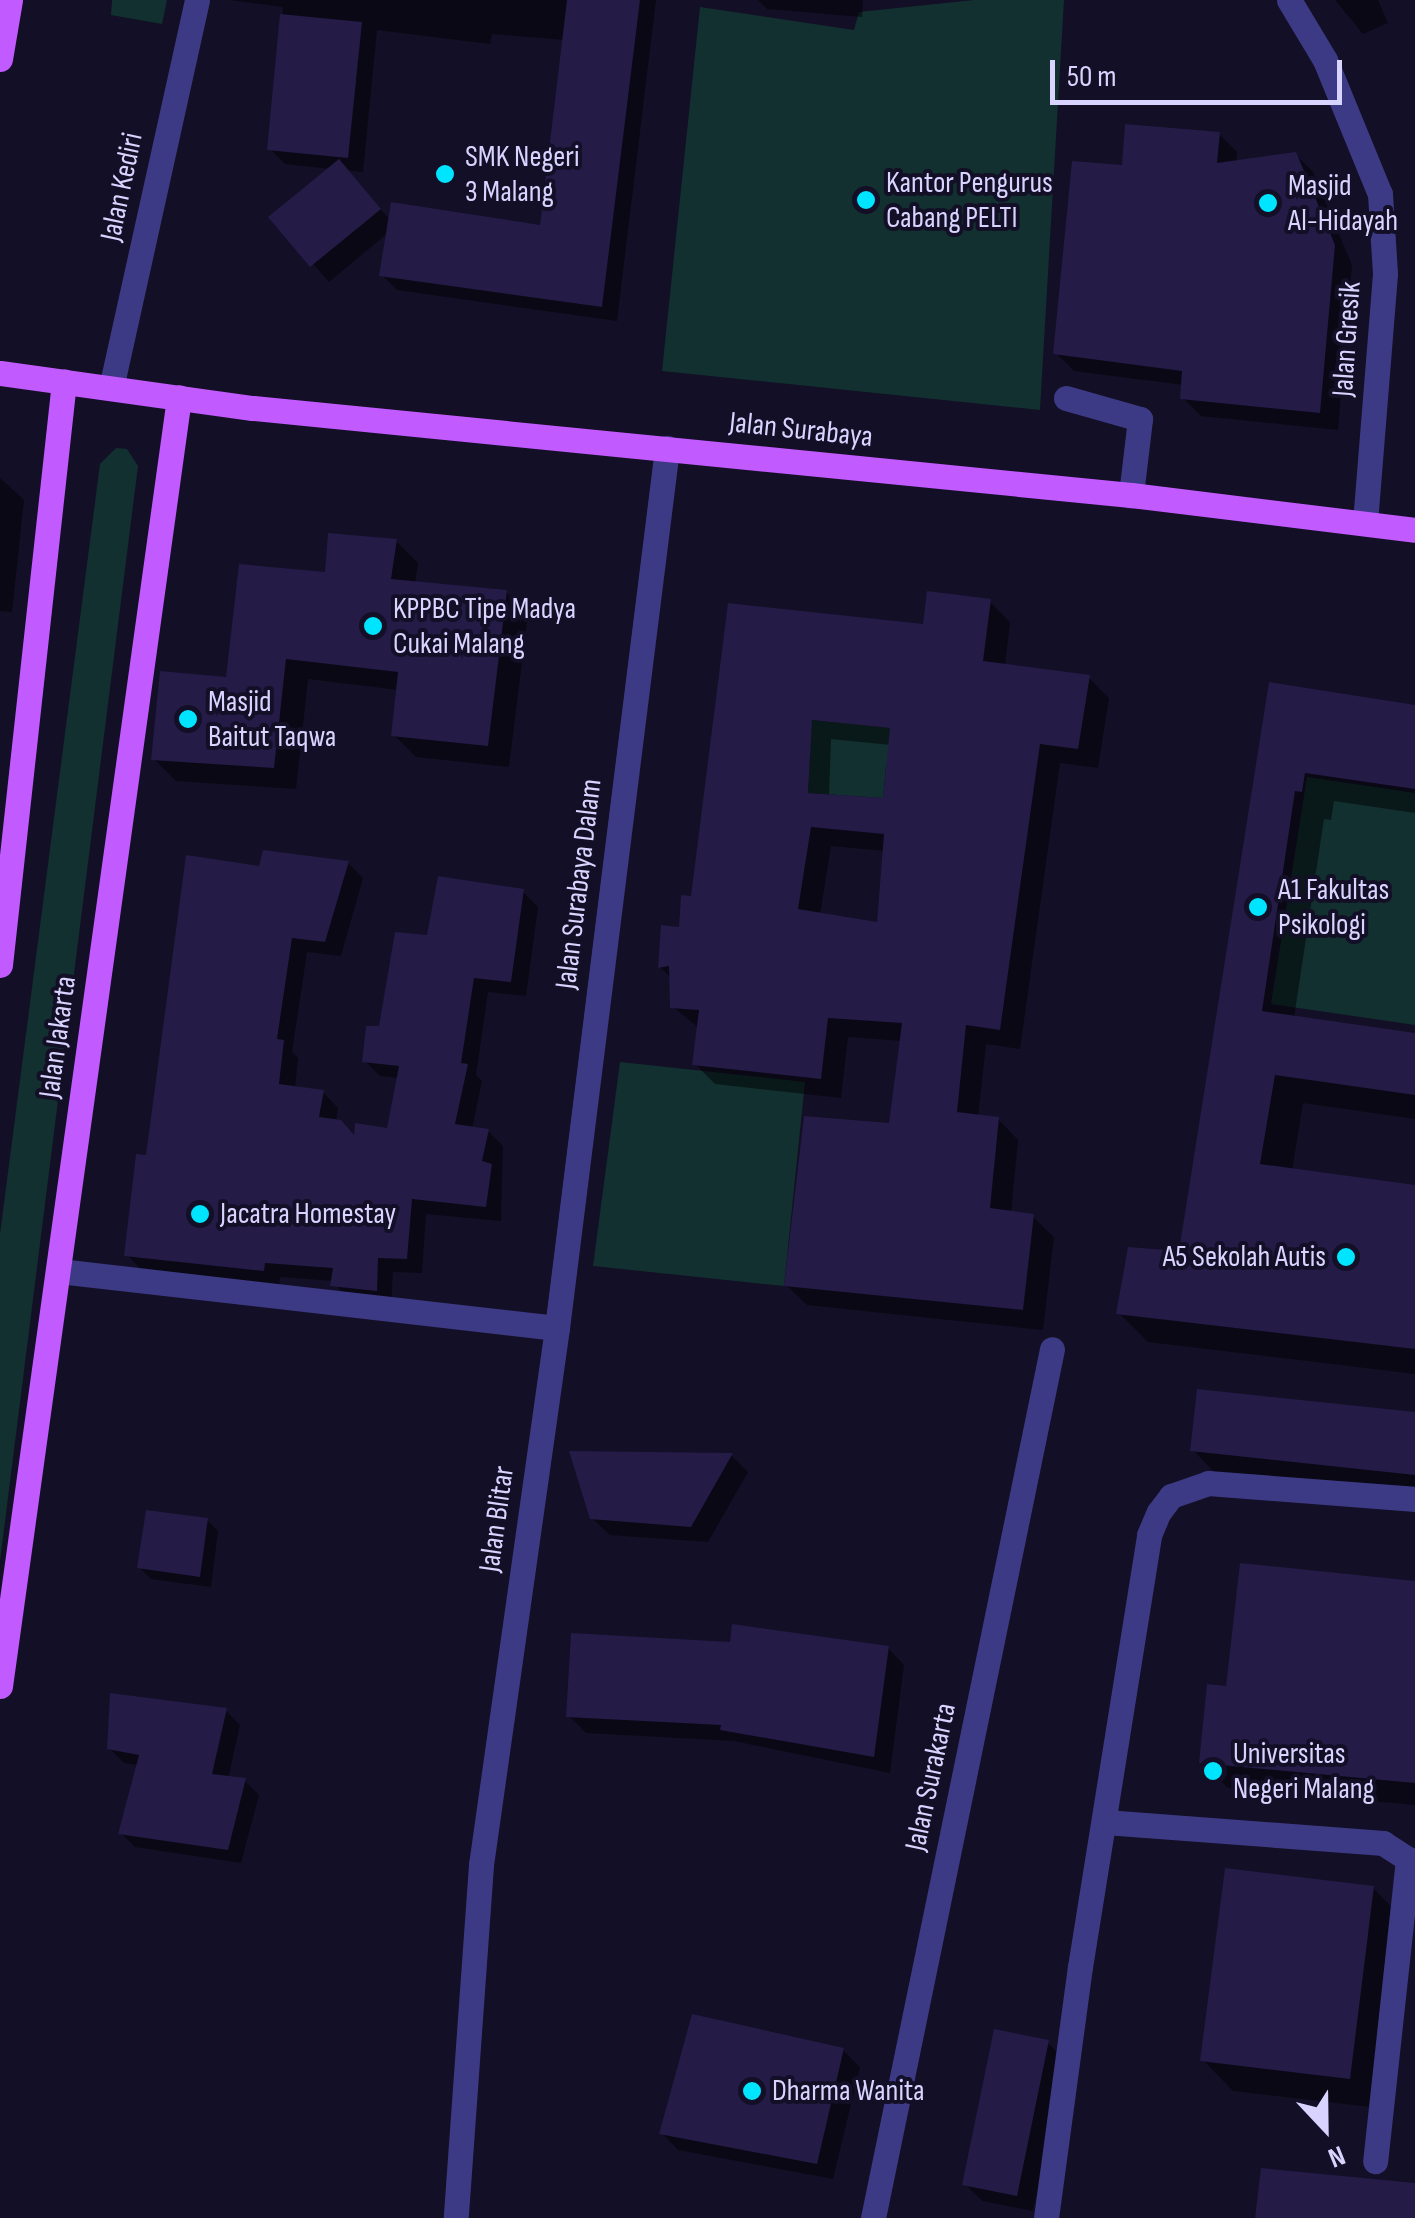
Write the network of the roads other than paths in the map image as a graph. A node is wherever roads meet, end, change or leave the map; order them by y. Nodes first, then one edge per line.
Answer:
1 (10, 0) edge
2 (197, 0) edge
3 (1289, 0) edge
4 (0, 60) edge
5 (0, 373) edge
6 (64, 382) junction
7 (111, 388) junction
8 (179, 397) junction
9 (1066, 398) dead end
10 (667, 448) junction
11 (1131, 495) junction
12 (1365, 523) junction
13 (1415, 530) edge
14 (0, 965) edge
15 (59, 1271) junction
16 (557, 1328) junction
17 (1052, 1349) dead end
18 (1415, 1499) edge
19 (0, 1686) edge
20 (1105, 1822) junction
21 (1375, 2160) dead end
22 (456, 2218) edge
23 (874, 2218) edge
24 (1046, 2218) edge

1 - 4 main road
2 - 7 street, Jalan Kediri
3 - 12 street, Jalan Gresik
5 - 6 main road, Jalan Surabaya
6 - 7 main road, Jalan Surabaya
6 - 14 main road
7 - 8 main road, Jalan Surabaya
8 - 10 main road, Jalan Surabaya
8 - 15 main road, Jalan Jakarta
9 - 11 street
10 - 11 main road, Jalan Surabaya
10 - 16 street, Jalan Surabaya Dalam
11 - 12 main road, Jalan Surabaya
12 - 13 main road, Jalan Surabaya
15 - 16 street
15 - 19 main road, Jalan Jakarta
16 - 22 street, Jalan Blitar
17 - 23 street, Jalan Surakarta
18 - 20 street
20 - 21 street
20 - 24 street

